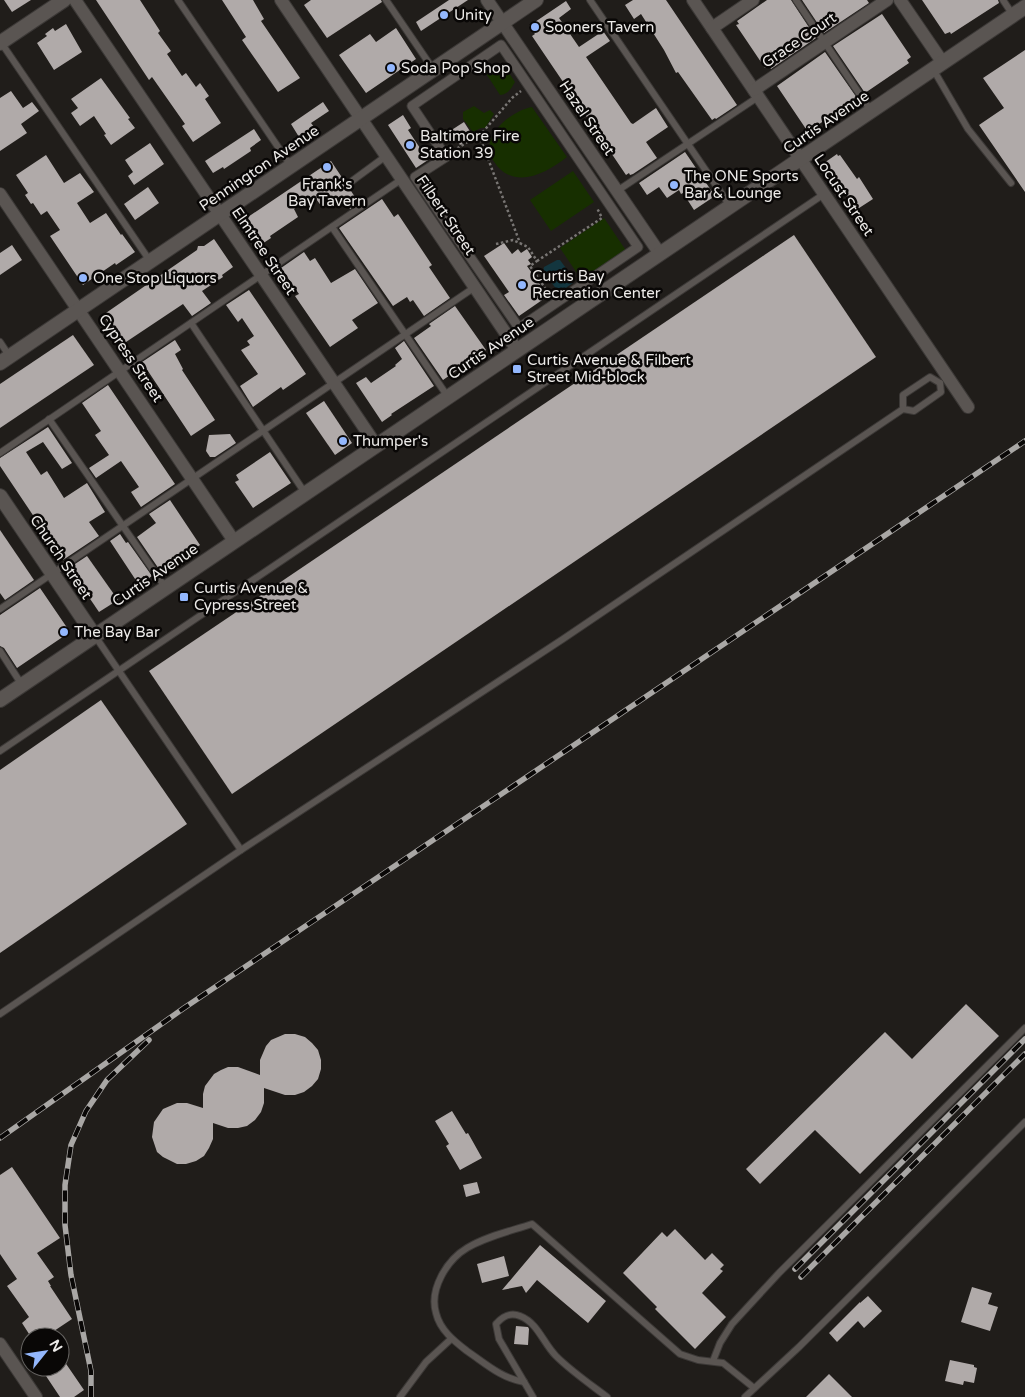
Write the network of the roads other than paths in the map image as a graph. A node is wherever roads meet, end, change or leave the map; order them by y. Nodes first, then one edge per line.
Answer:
1 (64, 0) edge
2 (75, 0) edge
3 (178, 0) edge
4 (281, 0) edge
5 (386, 0) edge
6 (488, 0) edge
7 (536, 0) edge
8 (590, 0) edge
9 (693, 0) edge
10 (753, 0) edge
11 (796, 0) edge
12 (887, 0) edge
13 (900, 0) edge
14 (1003, 0) edge
15 (1025, 7) edge
16 (1013, 15) junction
17 (503, 22) junction
18 (712, 28) junction
19 (0, 42) edge
20 (825, 42) junction
21 (938, 66) junction
22 (433, 70) junction
23 (756, 93) junction
24 (871, 111) junction
25 (361, 119) junction
26 (688, 144) junction
27 (386, 156) junction
28 (800, 159) junction
29 (291, 166) junction
30 (402, 180) junction
31 (352, 181) dead end
32 (1011, 184) dead end
33 (617, 191) junction
34 (0, 194) edge
35 (824, 194) junction
36 (730, 206) junction
37 (220, 214) junction
38 (332, 227) junction
39 (660, 254) junction
40 (150, 261) junction
41 (261, 275) junction
42 (475, 287) junction
43 (555, 303) joint
44 (78, 310) junction
45 (191, 323) junction
46 (405, 335) junction
47 (0, 342) edge
48 (518, 350) junction
49 (5, 360) edge
50 (120, 371) junction
51 (944, 381) junction
52 (334, 383) junction
53 (448, 397) junction
54 (968, 407) dead end
55 (903, 409) junction
56 (50, 419) junction
57 (263, 431) junction
58 (376, 445) junction
59 (0, 453) edge
60 (192, 479) junction
61 (305, 493) junction
62 (0, 496) edge
63 (123, 526) junction
64 (234, 541) junction
65 (52, 573) junction
66 (166, 587) junction
67 (0, 609) edge
68 (94, 635) junction
69 (0, 651) edge
70 (119, 671) junction
71 (22, 685) junction
72 (0, 700) edge
73 (0, 752) edge
74 (241, 850) junction
75 (0, 1014) edge
76 (1025, 1028) edge
77 (1025, 1122) edge
78 (451, 1338) junction
79 (0, 1344) edge
80 (713, 1361) junction
81 (524, 1382) junction
82 (754, 1388) junction
83 (36, 1397) edge
84 (400, 1397) edge
85 (533, 1397) edge
86 (608, 1397) edge
87 (746, 1397) edge

1 - 19 main road
2 - 37 street, Elmtree Street
3 - 29 lane
4 - 25 street, Filbert Street
5 - 22 lane
6 - 17 street, Hazel Street
7 - 17 main road, Pennington Avenue
8 - 26 lane
9 - 18 street, Locust Street
10 - 18 street
11 - 20 lane
12 - 20 street, Grace Court
13 - 21 street
14 - 16 lane
15 - 16 main road, Curtis Avenue
16 - 21 main road, Curtis Avenue
17 - 22 main road, Pennington Avenue
17 - 33 street, Hazel Street
18 - 23 street, Locust Street
19 - 40 lane
20 - 23 street, Grace Court
20 - 24 lane
21 - 24 main road, Curtis Avenue
21 - 32 lane
22 - 25 main road, Pennington Avenue
23 - 26 lane
23 - 28 street, Locust Street
24 - 28 main road, Curtis Avenue
25 - 27 street, Filbert Street
25 - 29 main road, Pennington Avenue
26 - 33 lane
26 - 36 lane
27 - 30 street, Filbert Street
27 - 31 lane
28 - 35 street, Locust Street
28 - 36 main road, Curtis Avenue
29 - 37 main road, Pennington Avenue
30 - 38 lane
30 - 42 street, Filbert Street
33 - 39 street, Hazel Street
34 - 44 street, Cypress Street
35 - 51 street, Locust Street
35 - 70 lane
36 - 39 main road, Curtis Avenue
37 - 40 main road, Pennington Avenue
37 - 41 street, Elmtree Street
38 - 41 lane
38 - 46 lane
39 - 48 main road, Curtis Avenue
40 - 44 main road, Pennington Avenue
41 - 45 lane
41 - 52 street, Elmtree Street
42 - 46 lane
42 - 48 street, Filbert Street
43 - 43 street
44 - 49 main road, Pennington Avenue
44 - 50 street, Cypress Street
45 - 50 lane
45 - 57 lane
46 - 52 lane
46 - 53 lane
47 - 49 lane
48 - 53 main road, Curtis Avenue
50 - 56 lane
50 - 60 street, Cypress Street
51 - 54 street, Locust Street
51 - 55 lane
51 - 55 lane
52 - 57 lane
52 - 58 street, Elmtree Street
53 - 58 main road, Curtis Avenue
55 - 74 lane
56 - 59 lane
56 - 63 lane
57 - 60 lane
57 - 61 lane
58 - 61 main road, Curtis Avenue
60 - 63 lane
60 - 64 street, Cypress Street
61 - 64 main road, Curtis Avenue
62 - 65 main road, Church Street
63 - 65 lane
63 - 66 lane
64 - 66 main road, Curtis Avenue
65 - 67 lane
65 - 68 main road, Church Street
66 - 68 main road, Curtis Avenue
68 - 70 lane
68 - 71 main road, Curtis Avenue
69 - 71 lane
70 - 73 lane
70 - 74 lane
71 - 72 main road, Curtis Avenue
74 - 75 lane
76 - 80 lane
77 - 82 lane
78 - 80 lane
78 - 81 lane
78 - 84 lane
79 - 83 street
80 - 82 lane
81 - 85 lane
81 - 86 lane
82 - 87 lane

